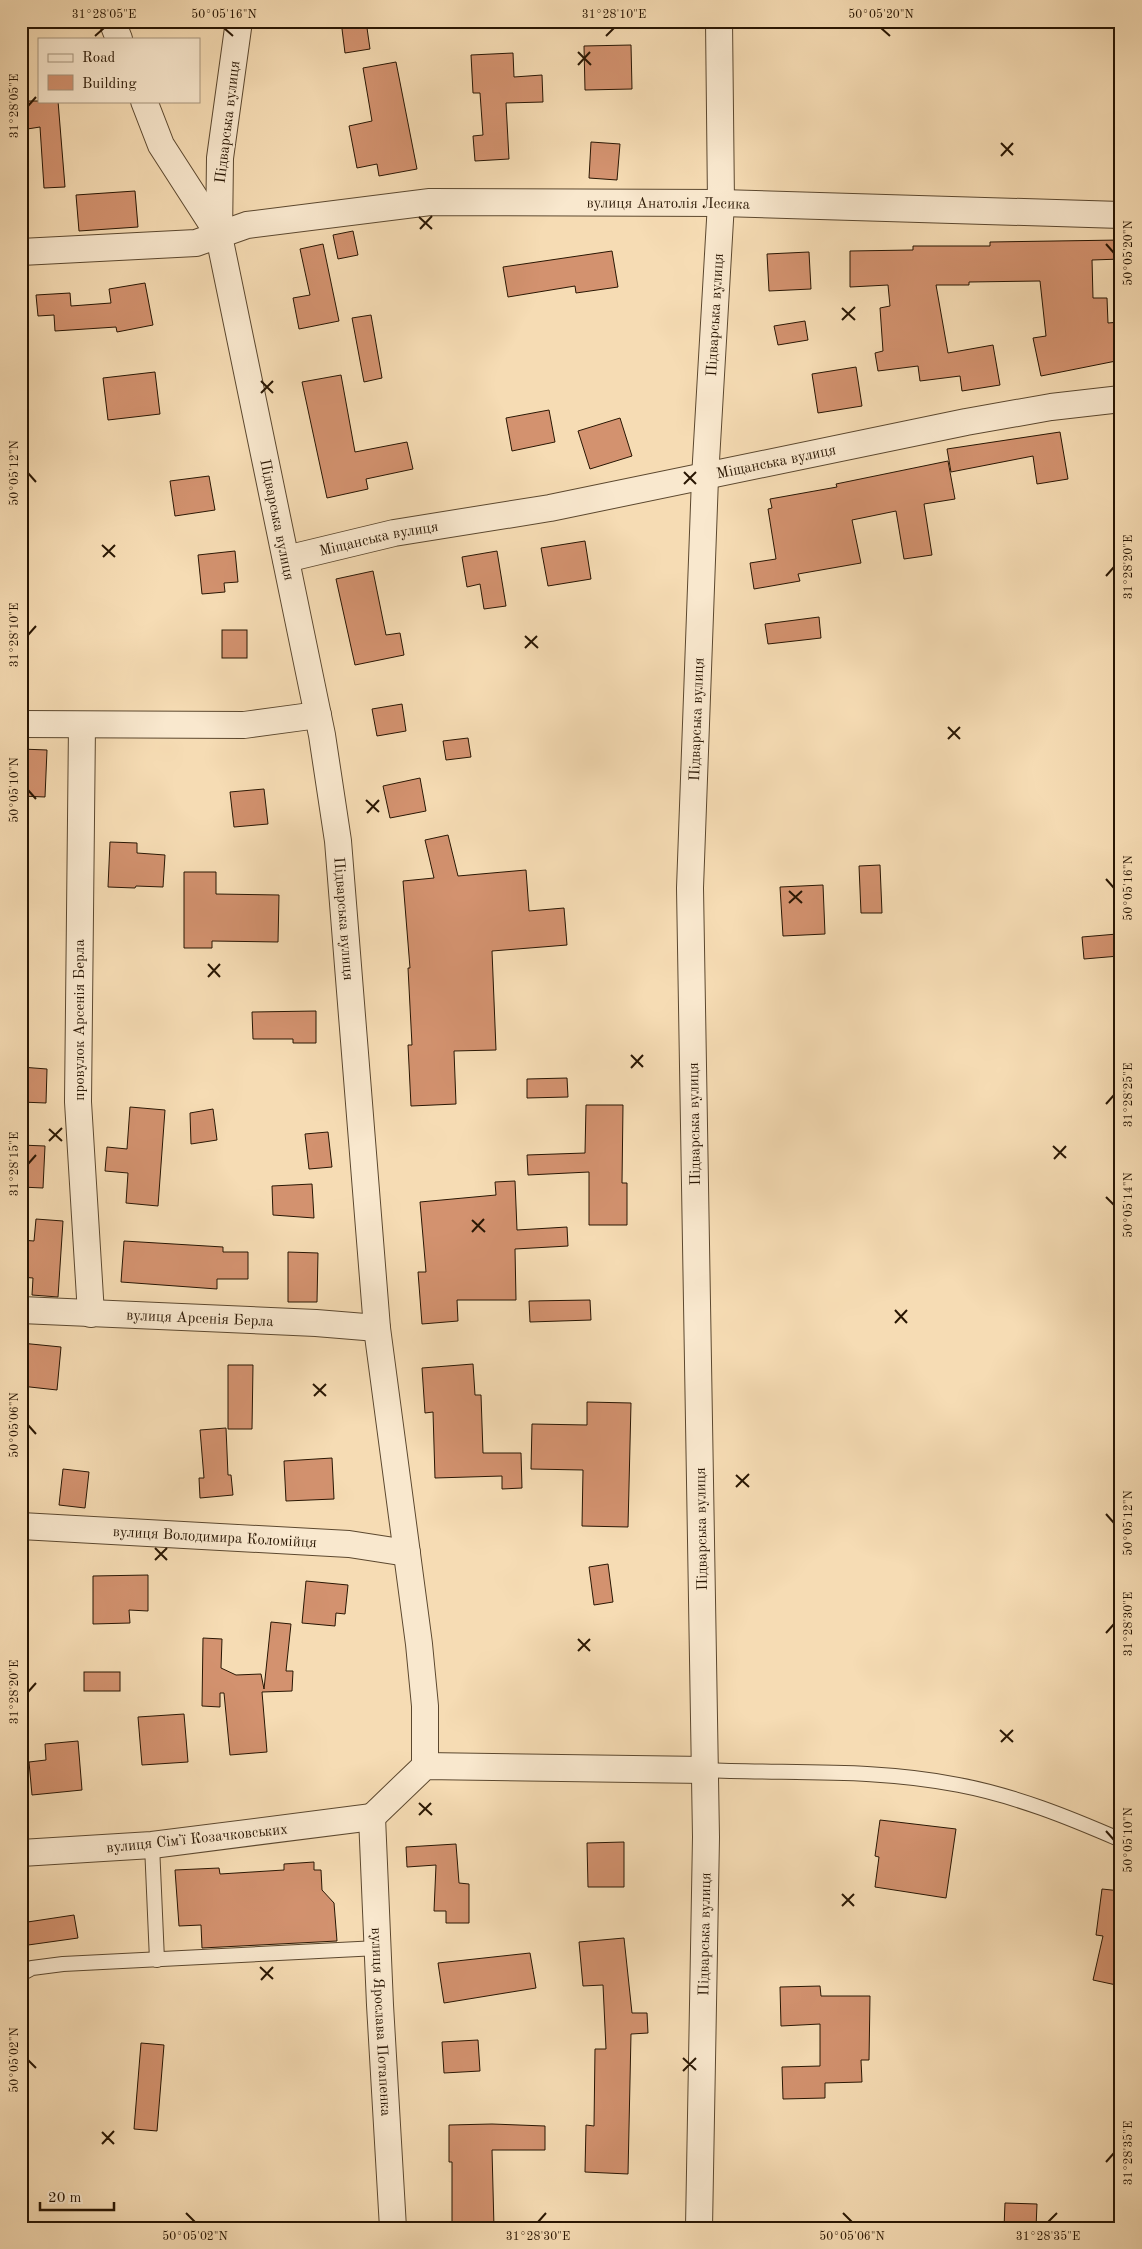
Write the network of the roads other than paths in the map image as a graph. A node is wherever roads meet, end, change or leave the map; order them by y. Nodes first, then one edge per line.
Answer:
1 (112, 21) edge
2 (239, 21) edge
3 (719, 21) edge
4 (119, 38) edge
5 (144, 102) edge
6 (721, 203) junction
7 (1121, 215) edge
8 (219, 236) junction
9 (21, 252) edge
10 (1121, 399) edge
11 (705, 478) junction
12 (286, 559) junction
13 (318, 715) junction
14 (21, 724) edge
15 (82, 725) junction
16 (21, 1310) edge
17 (91, 1314) junction
18 (377, 1328) junction
19 (21, 1526) edge
20 (407, 1552) junction
21 (425, 1766) junction
22 (705, 1770) junction
23 (372, 1817) junction
24 (1121, 1840) edge
25 (152, 1845) junction
26 (21, 1853) edge
27 (378, 1948) junction
28 (157, 1960) junction
29 (21, 1974) edge
30 (393, 2228) edge
31 (699, 2228) edge

1 - 4 street
2 - 8 street, Підварська вулиця
3 - 6 street, Підварська вулиця
5 - 8 street
6 - 7 street, вулиця Анатолія Лесика
6 - 8 street, вулиця Анатолія Лесика
6 - 11 street, Підварська вулиця
8 - 9 street, вулиця Анатолія Лесика
8 - 12 street, Підварська вулиця
10 - 11 street, Міщанська вулиця
11 - 12 street, Міщанська вулиця
11 - 22 street, Підварська вулиця
12 - 13 street, Підварська вулиця
13 - 15 street
13 - 18 street, Підварська вулиця
14 - 15 street
15 - 17 street, провулок Арсенія Берла
16 - 17 street, вулиця Арсенія Берла
17 - 18 street, вулиця Арсенія Берла
18 - 20 street, Підварська вулиця
19 - 20 street, вулиця Володимира Коломійця
20 - 21 street, Підварська вулиця
21 - 22 street
21 - 23 street
22 - 24 lane
22 - 31 street, Підварська вулиця
23 - 25 street, вулиця Сімʼї Козачковських
23 - 27 street, вулиця Ярослава Потапенка
25 - 26 street, вулиця Сімʼї Козачковських
25 - 28 lane
27 - 28 lane
27 - 30 street, вулиця Ярослава Потапенка
28 - 29 lane

